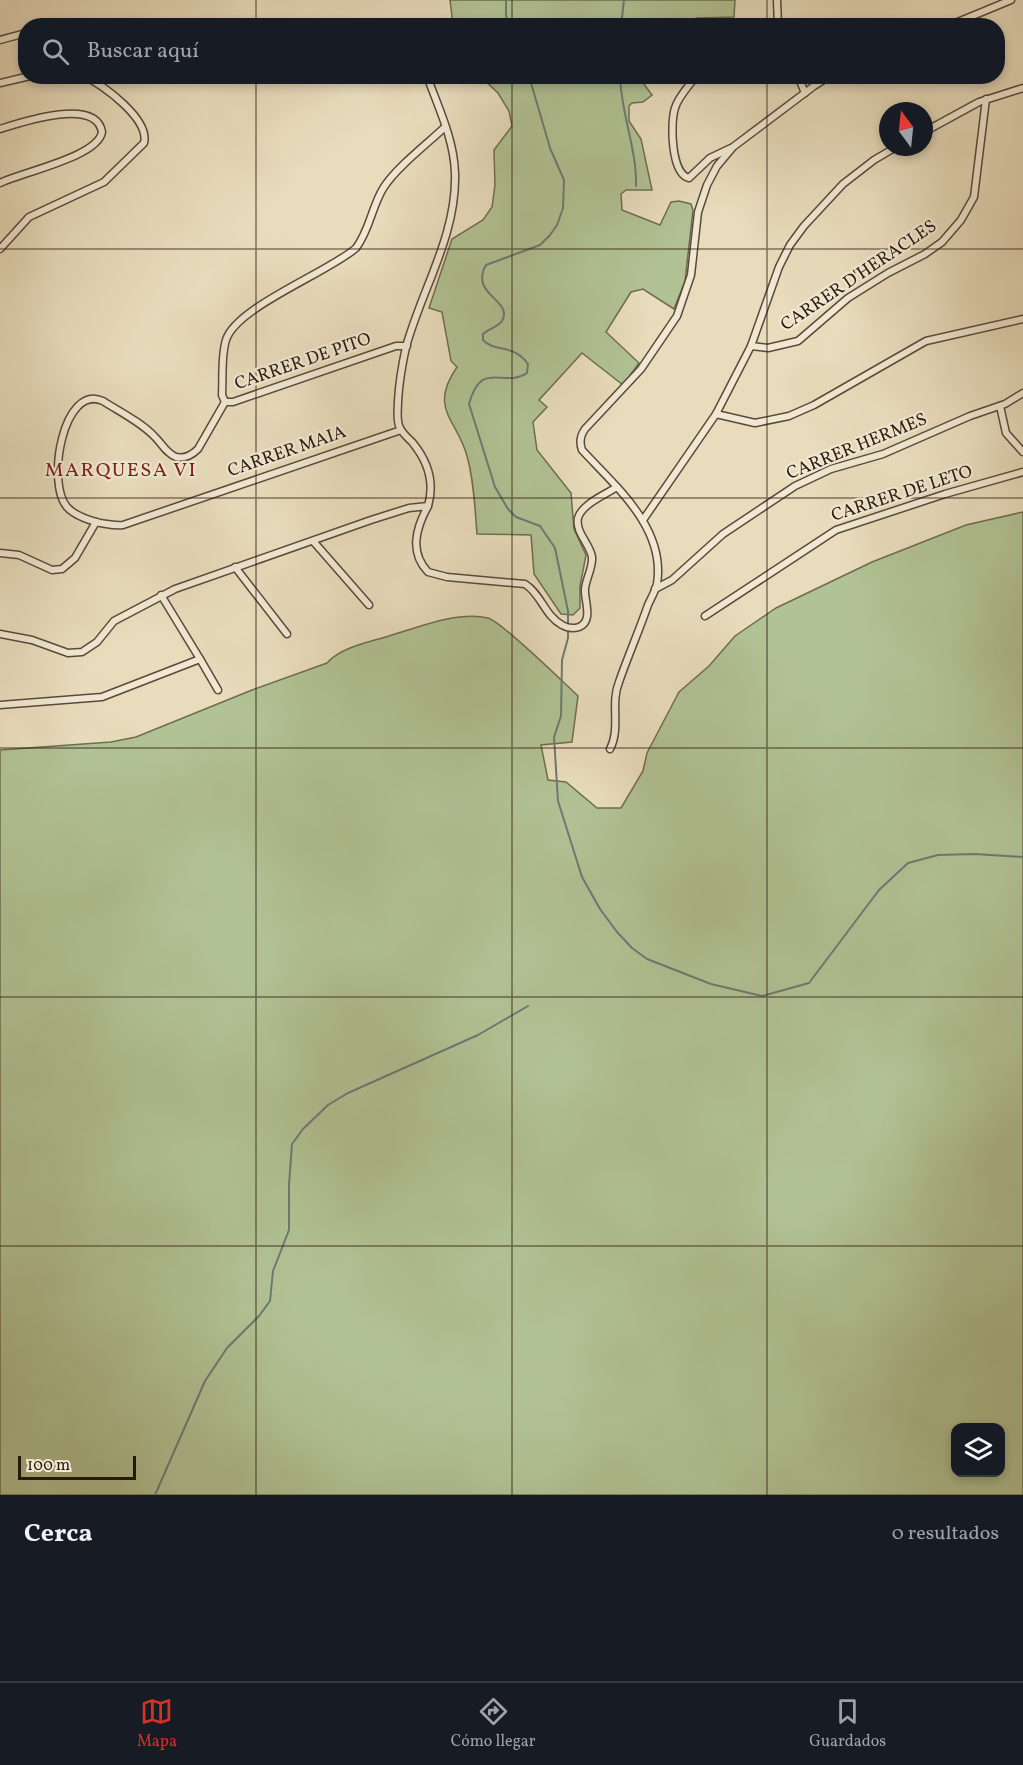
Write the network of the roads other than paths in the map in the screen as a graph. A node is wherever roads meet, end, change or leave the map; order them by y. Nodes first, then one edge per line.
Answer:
1 (777, 0) edge
2 (1011, 0) edge
3 (778, 18) edge
4 (967, 18) edge
5 (18, 35) edge
6 (0, 40) edge
7 (18, 79) edge
8 (0, 83) edge
9 (98, 84) edge
10 (431, 84) edge
11 (690, 84) edge
12 (801, 84) edge
13 (818, 84) edge
14 (1023, 88) edge
15 (805, 93) junction
16 (986, 99) junction
17 (445, 127) junction
18 (933, 127) edge
19 (0, 129) edge
20 (733, 147) junction
21 (881, 156) edge
22 (0, 183) edge
23 (0, 249) edge
24 (1023, 319) edge
25 (407, 346) junction
26 (751, 346) junction
27 (1023, 393) edge
28 (225, 402) junction
29 (1000, 406) junction
30 (716, 414) junction
31 (400, 430) junction
32 (1023, 452) edge
33 (1023, 472) edge
34 (617, 487) junction
35 (428, 506) junction
36 (643, 520) junction
37 (96, 522) junction
38 (313, 542) junction
39 (0, 554) edge
40 (235, 567) junction
41 (655, 589) junction
42 (161, 596) junction
43 (369, 605) dead end
44 (705, 616) dead end
45 (0, 634) edge
46 (287, 634) dead end
47 (200, 659) junction
48 (218, 690) dead end
49 (0, 705) edge
50 (610, 749) dead end

1 - 3 street
2 - 4 street
5 - 6 street
7 - 8 street
9 - 23 street
10 - 17 street
11 - 20 street
12 - 15 street
13 - 15 street
14 - 16 street
15 - 20 street
16 - 18 street
16 - 26 street, CARRER D'HERACLES
17 - 25 street
17 - 28 street
19 - 22 street
20 - 34 street
21 - 26 street
24 - 30 street
25 - 28 street, CARRER DE PITO
25 - 31 street
26 - 30 street
27 - 29 street, CARRER HERMES
28 - 37 street, CARRER DE PITO
29 - 32 street
29 - 41 street, CARRER HERMES
30 - 36 street
31 - 35 street
31 - 37 street, CARRER MAIA
33 - 44 street, CARRER DE LETO
34 - 35 street
34 - 36 street
35 - 38 street
36 - 41 street
37 - 39 street
38 - 40 street
38 - 43 street
40 - 42 street
40 - 46 street
41 - 50 street
42 - 45 street
42 - 47 street
47 - 48 street
47 - 49 street

